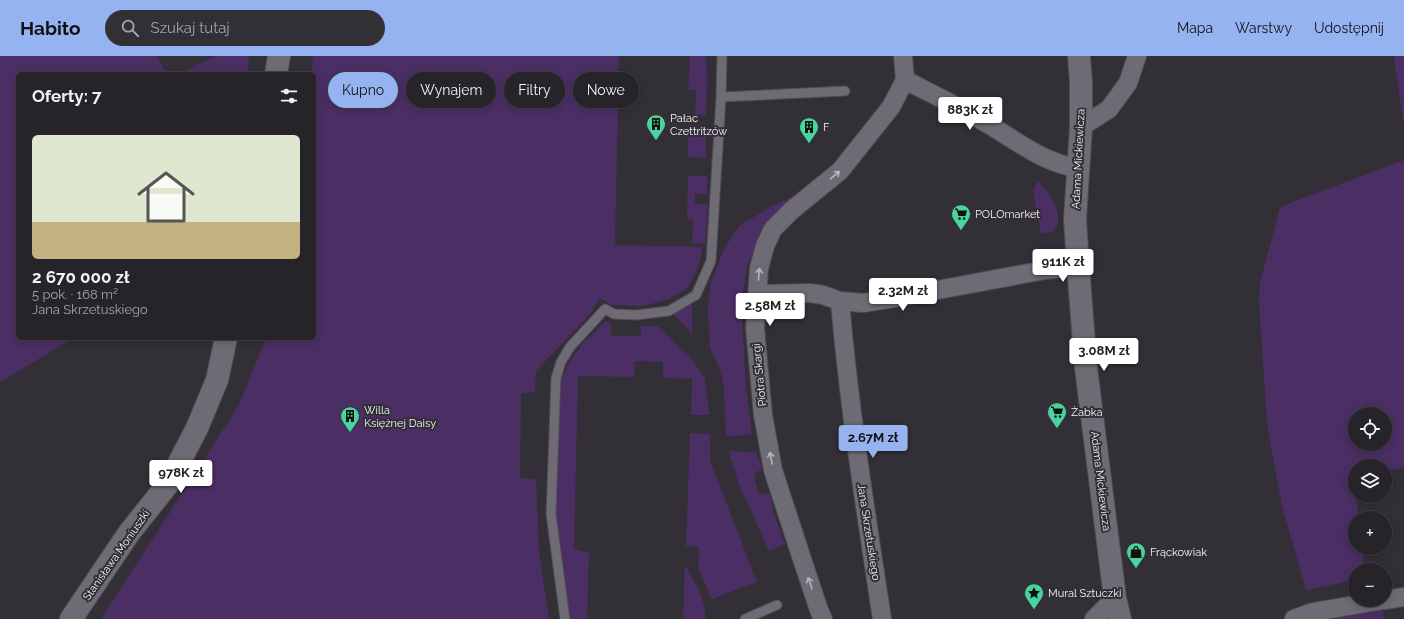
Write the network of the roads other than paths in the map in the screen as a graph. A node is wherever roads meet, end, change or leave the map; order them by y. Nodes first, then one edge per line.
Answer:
1 (279, 56) edge
2 (722, 56) edge
3 (903, 56) edge
4 (1079, 56) edge
5 (1137, 56) edge
6 (276, 72) edge
7 (905, 80) junction
8 (845, 91) dead end
9 (721, 97) junction
10 (1080, 127) junction
11 (1079, 168) junction
12 (1078, 266) junction
13 (758, 294) junction
14 (840, 301) junction
15 (226, 340) edge
16 (1404, 597) edge
17 (1392, 599) edge
18 (777, 604) dead end
19 (1348, 606) edge
20 (1118, 609) edge
21 (71, 619) edge
22 (564, 619) edge
23 (746, 619) edge
24 (823, 619) edge
25 (882, 619) edge
26 (1094, 619) edge
27 (1294, 619) edge

1 - 6 street
2 - 9 lane
3 - 7 street
4 - 10 street, Adama Mickiewicza
5 - 10 street
7 - 11 street
13 -> 7 street, Piotra Skargi
8 - 9 lane
9 - 22 lane
10 - 11 street, Adama Mickiewicza
11 - 12 street, Adama Mickiewicza
12 - 14 street
12 - 20 street, Adama Mickiewicza
13 - 14 street
24 -> 13 street, Piotra Skargi
14 - 25 street, Jana Skrzetuskiego
15 - 21 street, Stanisława Moniuszki
16 - 17 street
18 - 23 lane
19 - 27 street
20 - 26 street

